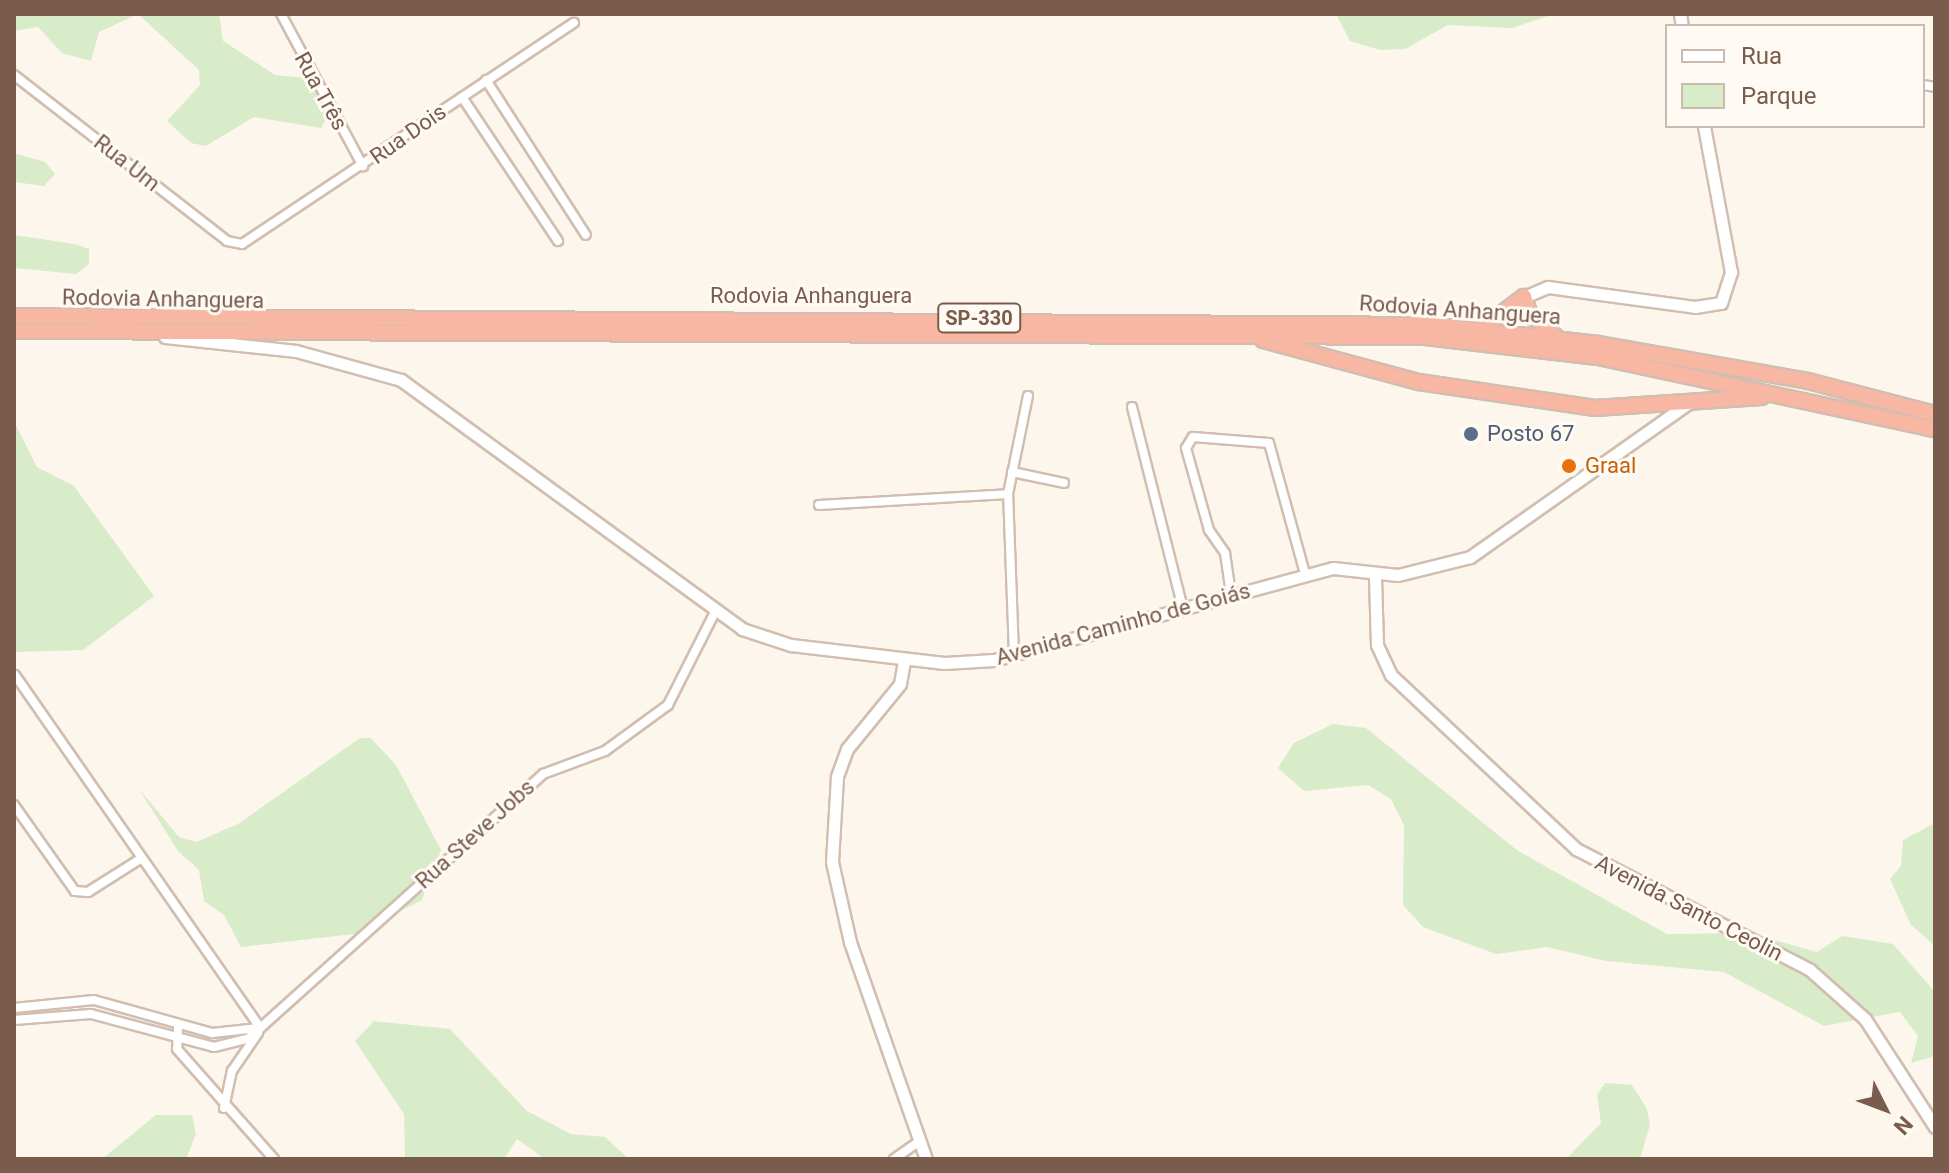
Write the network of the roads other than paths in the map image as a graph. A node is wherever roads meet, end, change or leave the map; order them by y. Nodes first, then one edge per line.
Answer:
1 (281, 14) edge
2 (574, 23) dead end
3 (14, 75) edge
4 (486, 80) junction
5 (462, 97) junction
6 (1704, 128) edge
7 (363, 166) junction
8 (586, 235) dead end
9 (558, 241) dead end
10 (242, 244) joint
11 (1524, 297) junction
12 (14, 316) edge
13 (1481, 329) junction
14 (14, 331) edge
15 (112, 332) junction
16 (1243, 335) junction
17 (1558, 338) junction
18 (1028, 396) dead end
19 (1796, 397) junction
20 (1688, 403) junction
21 (1132, 407) dead end
22 (1935, 414) edge
23 (1935, 429) edge
24 (1012, 472) junction
25 (1064, 483) dead end
26 (1008, 494) junction
27 (819, 505) dead end
28 (1305, 574) junction
29 (1375, 577) junction
30 (1231, 594) junction
31 (1183, 609) junction
32 (714, 614) junction
33 (1014, 655) junction
34 (904, 661) junction
35 (15, 675) edge
36 (14, 805) edge
37 (140, 859) junction
38 (14, 1008) edge
39 (14, 1020) edge
40 (178, 1026) junction
41 (260, 1028) junction
42 (173, 1039) junction
43 (224, 1108) junction
44 (1935, 1127) edge
45 (917, 1143) junction
46 (274, 1159) edge
47 (894, 1159) edge
48 (926, 1159) edge

1 - 7 street, Rua Três
2 - 4 street, Rua Dois
3 - 10 street, Rua Um
4 - 5 street, Rua Dois
4 - 8 street
5 - 7 street, Rua Dois
5 - 9 street
6 - 11 street
7 - 10 street, Rua Dois
11 - 13 highway
11 - 17 highway
12 - 13 highway, Rodovia Anhanguera / SP-330
13 - 17 highway, Rodovia Anhanguera / SP-330
14 - 15 highway, Rodovia Anhanguera / SP-330
15 - 16 highway, Rodovia Anhanguera / SP-330
15 - 32 street, Avenida Caminho de Goiás
16 - 19 highway, Rodovia Anhanguera / SP-330
16 - 20 highway
17 - 22 highway, Rodovia Anhanguera / SP-330
18 - 24 street
19 - 20 highway
19 - 23 highway, Rodovia Anhanguera / SP-330
20 - 29 street, Avenida Caminho de Goiás
21 - 31 street
24 - 25 street
24 - 26 street
26 - 27 street
26 - 33 street
28 - 29 street, Avenida Caminho de Goiás
28 - 30 street, Avenida Caminho de Goiás
28 - 30 street
29 - 44 street, Avenida Santo Ceolin
30 - 31 street, Avenida Caminho de Goiás
31 - 33 street, Avenida Caminho de Goiás
32 - 34 street, Avenida Caminho de Goiás
32 - 41 street, Rua Steve Jobs
33 - 34 street, Avenida Caminho de Goiás
34 - 45 street
35 - 37 street
36 - 37 street
37 - 41 street
38 - 40 street
39 - 42 street
40 - 41 street
40 - 42 street
41 - 42 street
41 - 43 street
42 - 43 street
43 - 46 street
45 - 47 street
45 - 48 street

